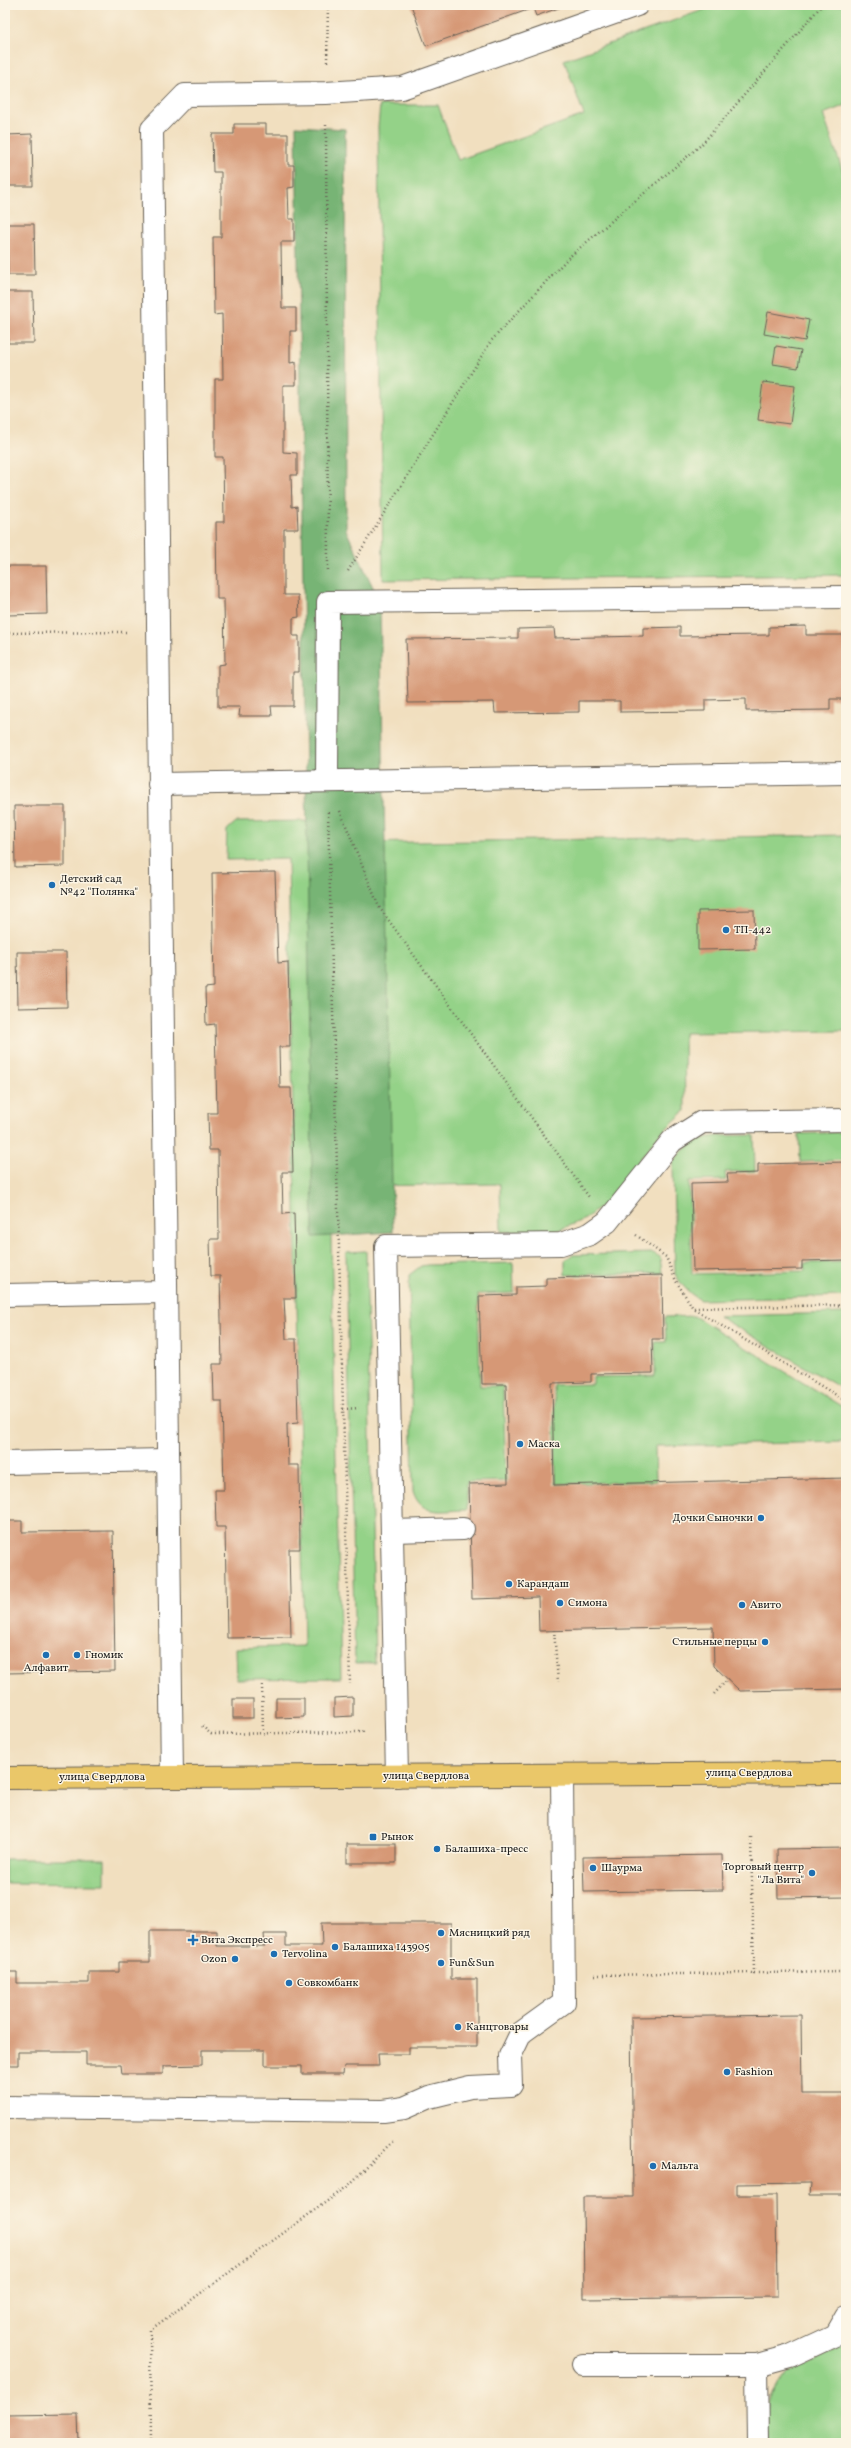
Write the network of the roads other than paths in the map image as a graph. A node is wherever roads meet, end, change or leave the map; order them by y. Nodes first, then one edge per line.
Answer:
1 (637, 5) edge
2 (846, 597) edge
3 (846, 773) edge
4 (327, 781) junction
5 (159, 784) junction
6 (846, 1120) edge
7 (165, 1292) junction
8 (5, 1295) edge
9 (167, 1460) junction
10 (5, 1463) edge
11 (463, 1529) dead end
12 (393, 1531) junction
13 (846, 1773) edge
14 (562, 1775) junction
15 (397, 1776) junction
16 (172, 1777) junction
17 (5, 1778) edge
18 (5, 2107) edge
19 (846, 2316) edge
20 (583, 2365) dead end
21 (757, 2365) junction
22 (758, 2443) edge

1 - 5 lane
2 - 4 lane
3 - 4 lane
4 - 5 lane
5 - 7 lane
6 - 12 lane
7 - 8 lane
7 - 9 lane
9 - 10 lane
9 - 16 lane
11 - 12 lane
12 - 15 lane
13 - 14 main road, улица Свердлова
14 - 15 main road, улица Свердлова
14 - 18 lane
15 - 16 main road, улица Свердлова
16 - 17 main road, улица Свердлова
19 - 21 lane
20 - 21 lane
21 - 22 lane

